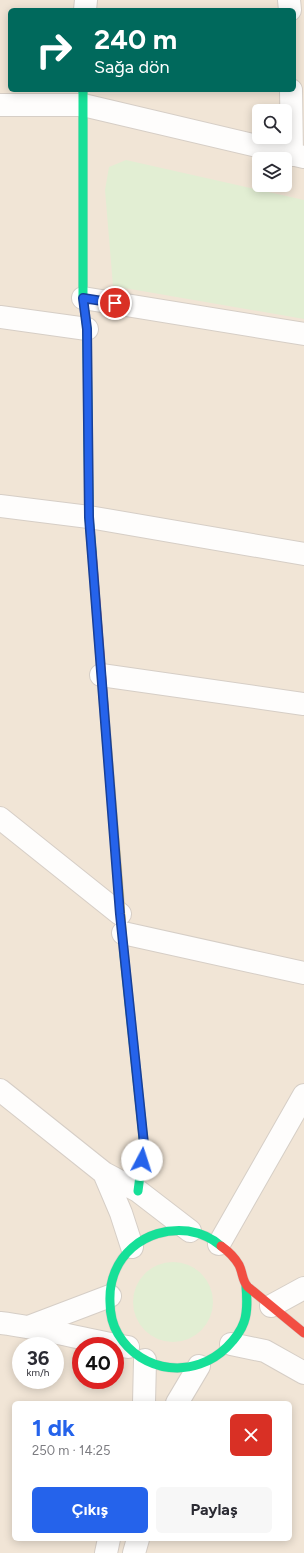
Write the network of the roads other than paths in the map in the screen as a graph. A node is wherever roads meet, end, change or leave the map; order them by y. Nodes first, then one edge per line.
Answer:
1 (291, 92) edge
2 (83, 98) edge
3 (0, 105) edge
4 (298, 156) edge
5 (83, 298) junction
6 (0, 317) edge
7 (87, 329) junction
8 (304, 334) edge
9 (0, 506) edge
10 (89, 517) junction
11 (304, 554) edge
12 (101, 675) junction
13 (304, 704) edge
14 (0, 818) edge
15 (121, 924) junction
16 (304, 973) edge
17 (0, 1090) edge
18 (304, 1095) edge
19 (104, 1173) junction
20 (138, 1190) junction
21 (190, 1231) junction
22 (219, 1244) junction
23 (132, 1247) junction
24 (246, 1286) junction
25 (304, 1288) edge
26 (110, 1296) junction
27 (271, 1306) junction
28 (0, 1323) edge
29 (31, 1326) junction
30 (304, 1333) edge
31 (231, 1344) junction
32 (128, 1347) junction
33 (145, 1360) junction
34 (199, 1366) junction
35 (304, 1373) edge
36 (144, 1401) edge
37 (178, 1401) edge
38 (109, 1541) edge
39 (137, 1541) edge
40 (106, 1553) edge
41 (134, 1553) edge

1 - 4 street
2 - 3 street
2 - 4 street
2 - 5 street
5 - 7 street
5 - 8 street
6 - 7 street
7 - 10 street
9 - 10 street
10 - 11 street
10 - 12 street
12 - 13 street
12 - 15 street
14 - 15 street
15 - 16 street
15 - 20 street
17 - 19 street
18 - 22 street
19 - 20 street
19 - 23 street
20 - 21 street
21 - 22 street
21 - 23 street
22 - 24 street
23 - 26 street
24 - 27 street
24 - 31 street
25 - 27 street
26 - 29 street
26 - 32 street
27 - 30 street
28 - 29 street
29 - 32 street
31 - 34 street
31 - 35 street
32 - 33 street
33 - 34 street
33 - 36 street
34 - 37 street
38 - 40 street
39 - 41 street

